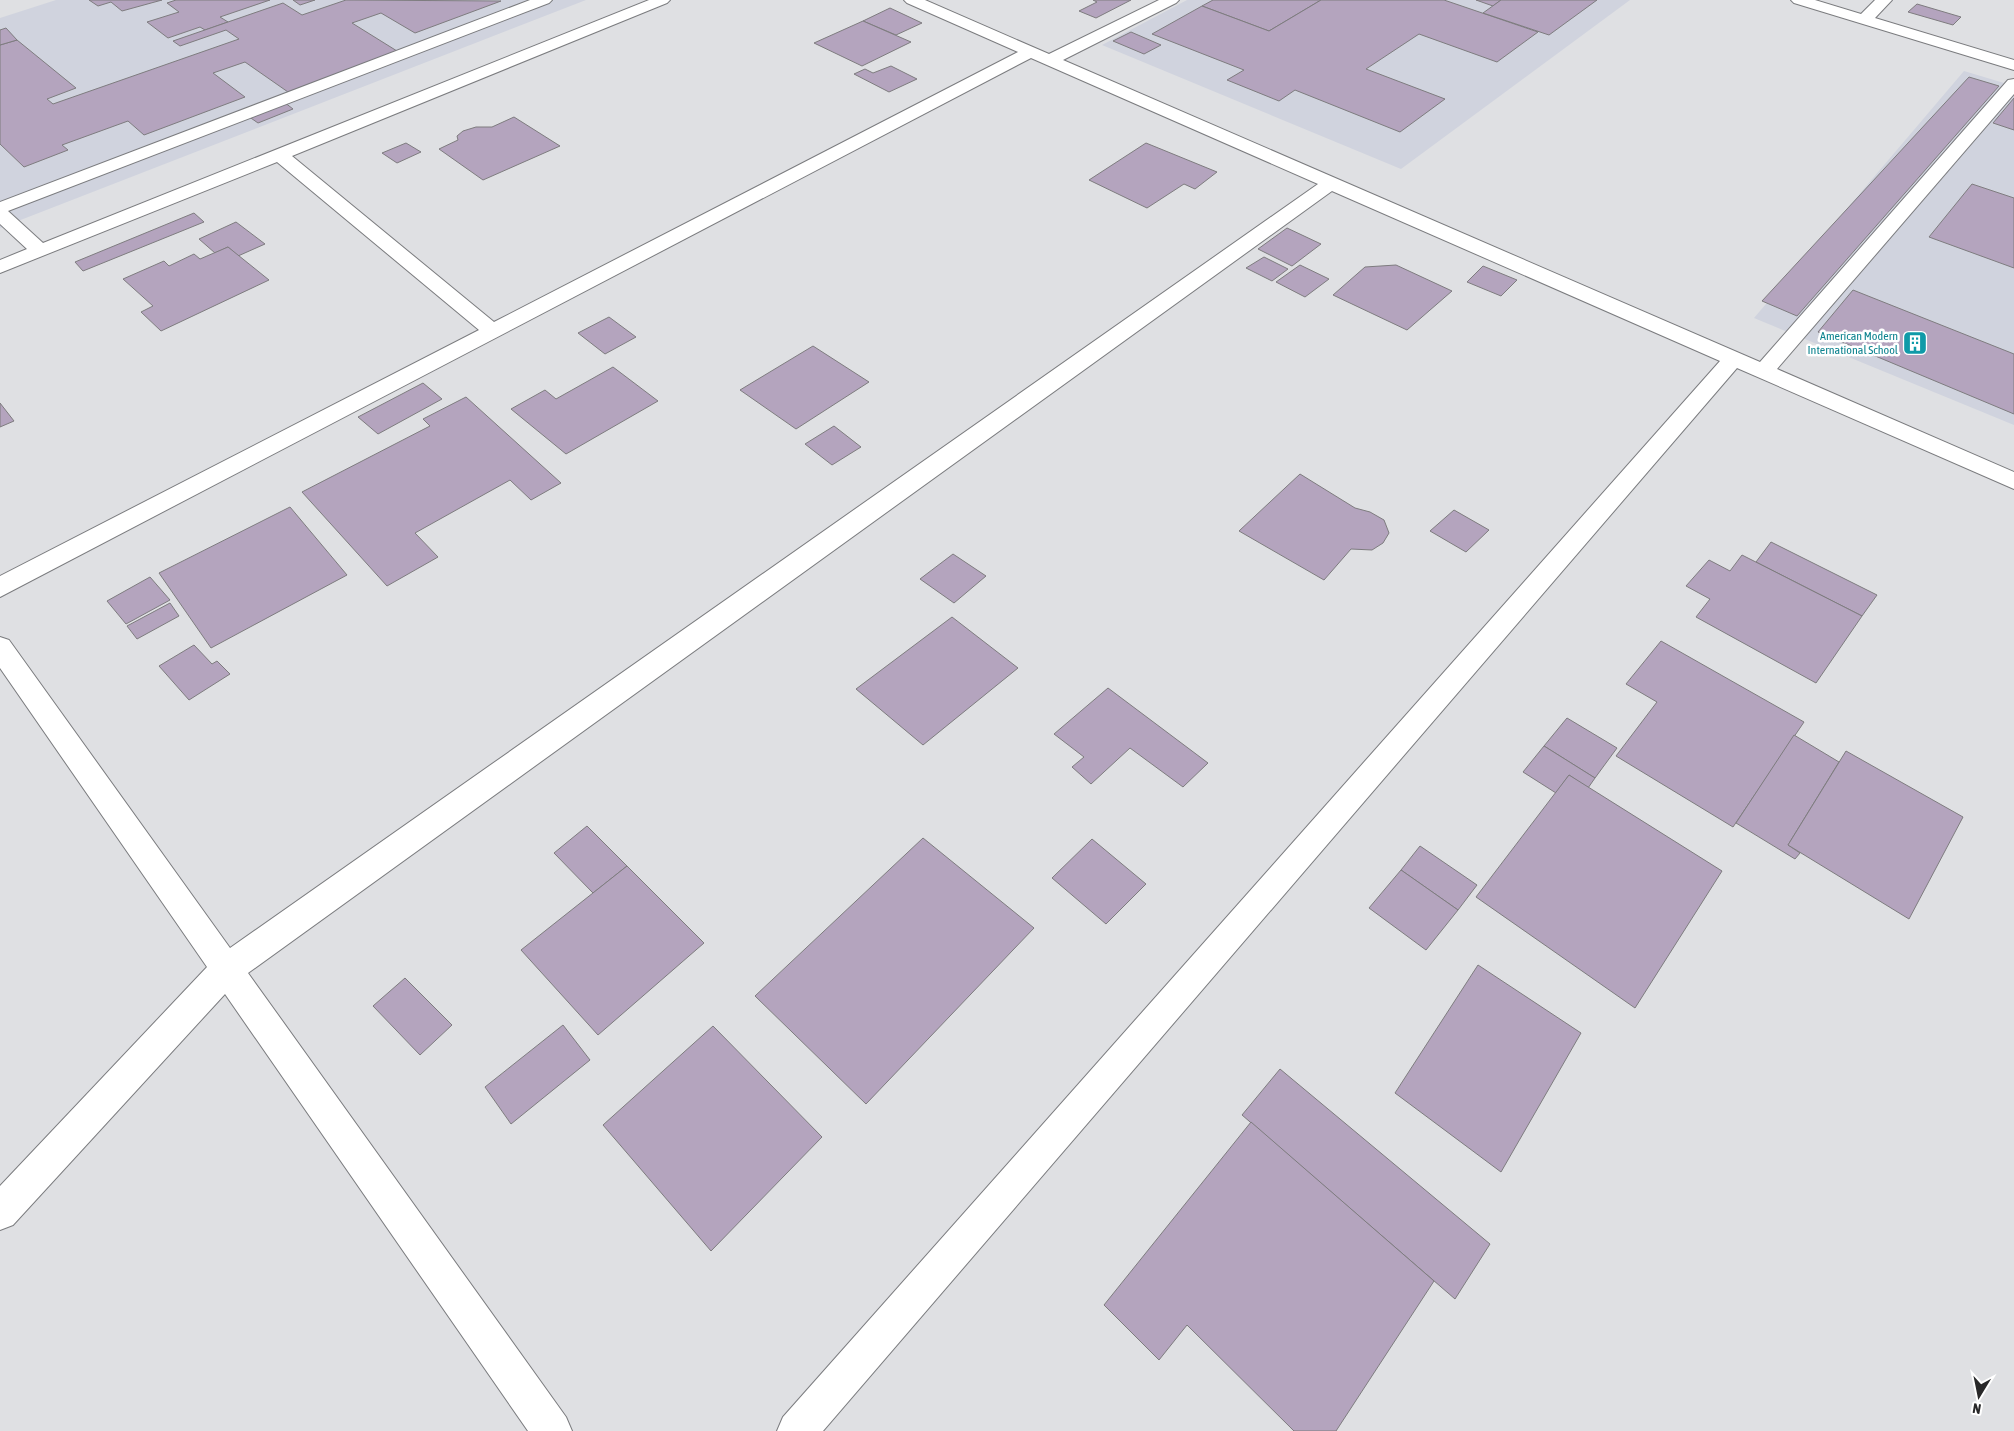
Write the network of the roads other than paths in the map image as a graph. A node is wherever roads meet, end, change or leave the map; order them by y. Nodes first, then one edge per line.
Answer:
1 (544, 0) edge
2 (662, 0) edge
3 (912, 0) edge
4 (1171, 0) edge
5 (1799, 0) edge
6 (1884, 0) edge
7 (1864, 20) junction
8 (1031, 52) junction
9 (1050, 60) junction
10 (2014, 65) edge
11 (2014, 84) edge
12 (279, 154) junction
13 (1331, 183) junction
14 (0, 208) edge
15 (0, 214) edge
16 (40, 251) junction
17 (0, 267) edge
18 (492, 331) junction
19 (1733, 359) junction
20 (1763, 372) junction
21 (2014, 481) edge
22 (0, 587) edge
23 (0, 647) edge
24 (227, 969) junction
25 (0, 1212) edge
26 (552, 1431) edge
27 (796, 1431) edge

1 - 14 street
2 - 12 street
3 - 8 street
4 - 9 street
5 - 7 street
6 - 7 street
7 - 10 street
8 - 9 street
8 - 18 street
9 - 13 street
11 - 20 street
12 - 16 street
12 - 18 street
13 - 19 street
13 - 24 street
15 - 16 street
16 - 17 street
18 - 22 street
19 - 20 street
19 - 27 street
20 - 21 street
23 - 24 street
24 - 25 street
24 - 26 street

